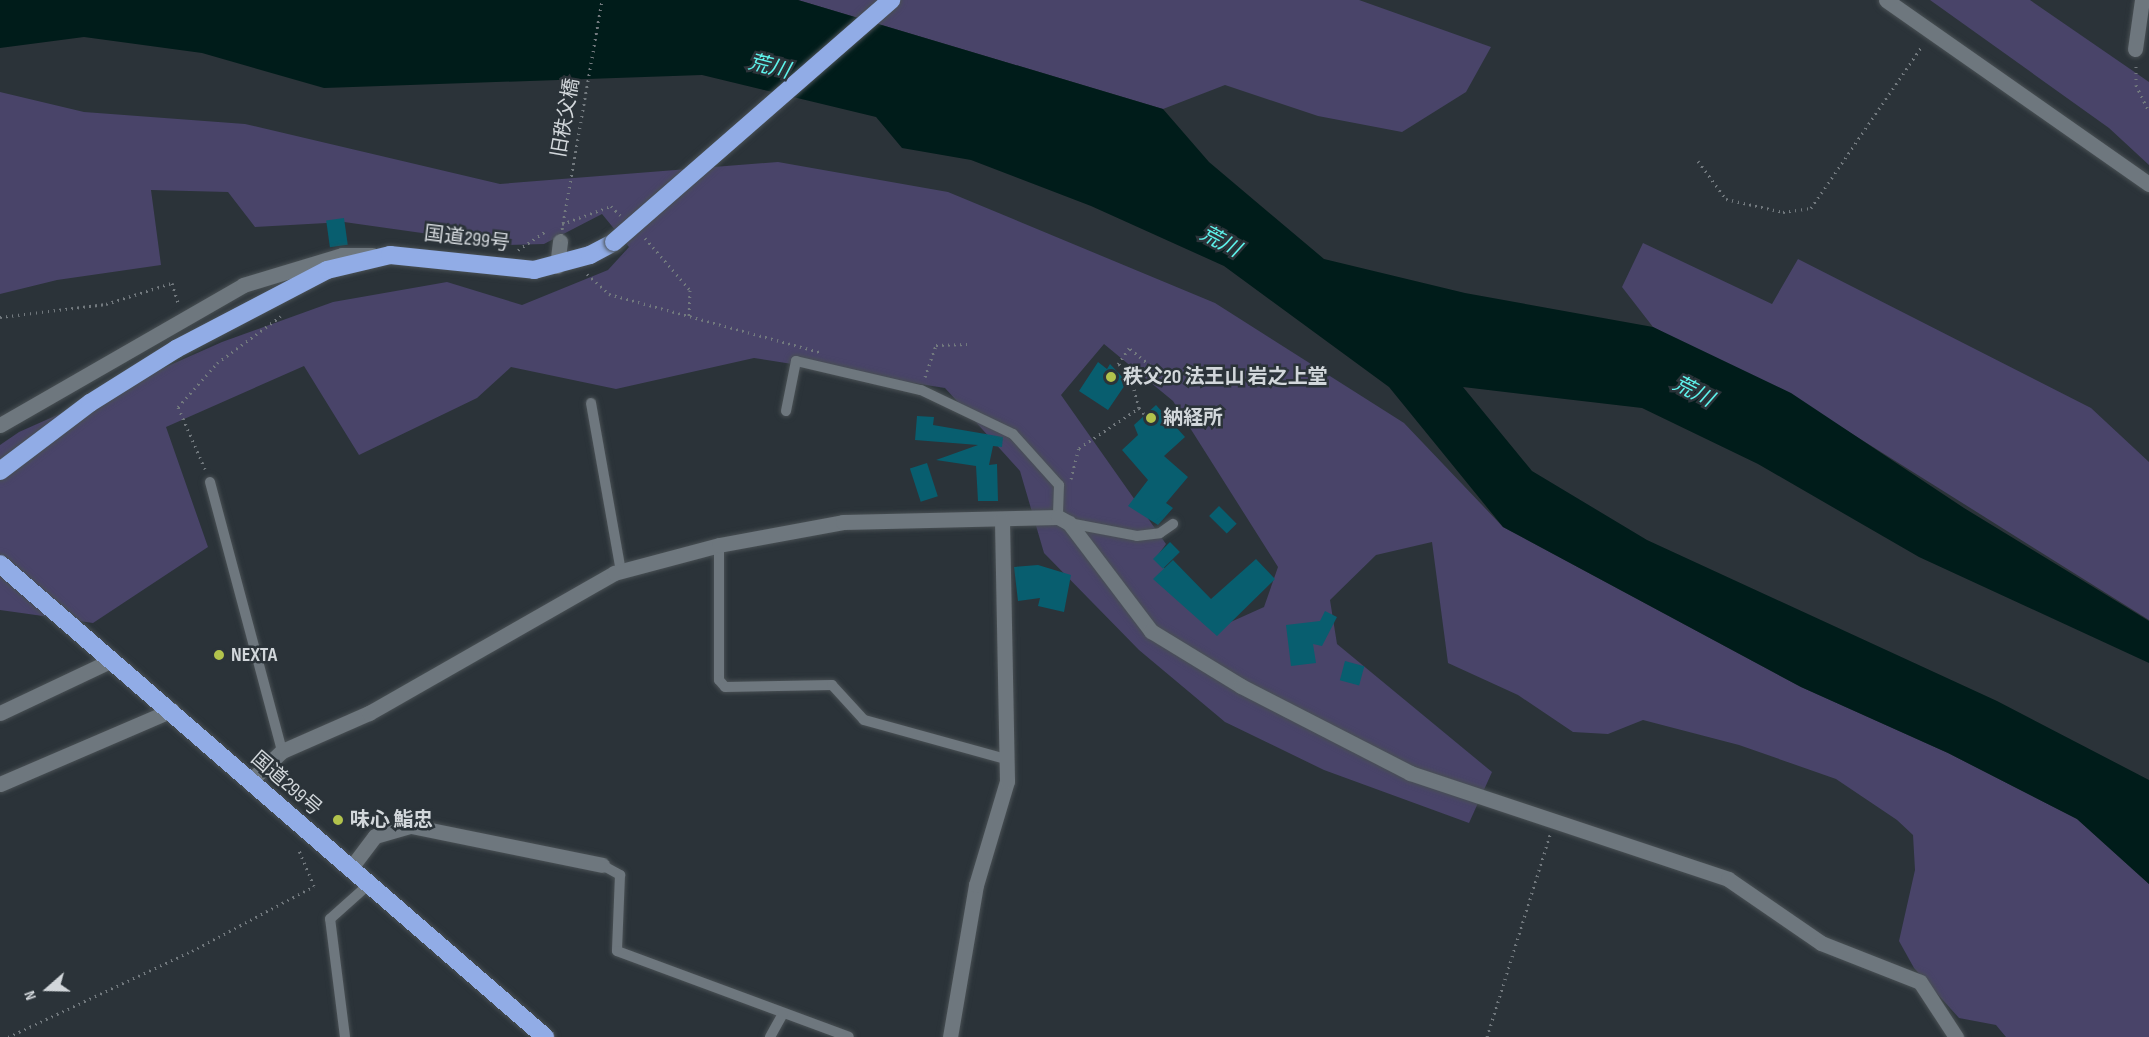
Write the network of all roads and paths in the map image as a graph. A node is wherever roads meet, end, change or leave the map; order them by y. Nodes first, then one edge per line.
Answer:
1 (602, 0) edge
2 (891, 0) edge
3 (1886, 0) edge
4 (2142, 0) edge
5 (1932, 32) junction
6 (2135, 49) joint
7 (2149, 112) edge
8 (1698, 161) dead end
9 (2149, 184) edge
10 (554, 235) junction
11 (390, 255) junction
12 (565, 264) junction
13 (496, 265) junction
14 (289, 310) dead end
15 (0, 317) edge
16 (183, 319) junction
17 (967, 344) dead end
18 (844, 372) junction
19 (1131, 379) junction
20 (921, 390) junction
21 (591, 403) dead end
22 (1138, 408) junction
23 (786, 411) dead end
24 (1145, 415) dead end
25 (0, 425) edge
26 (0, 471) edge
27 (210, 482) joint
28 (1068, 490) dead end
29 (1002, 520) junction
30 (1064, 520) junction
31 (1173, 524) dead end
32 (719, 545) junction
33 (0, 564) edge
34 (621, 571) junction
35 (112, 660) junction
36 (172, 710) junction
37 (0, 713) edge
38 (282, 752) junction
39 (1006, 759) junction
40 (249, 782) junction
41 (0, 784) edge
42 (1554, 822) junction
43 (299, 826) junction
44 (602, 865) joint
45 (350, 869) junction
46 (368, 885) junction
47 (783, 1014) junction
48 (8, 1037) edge
49 (345, 1037) edge
50 (545, 1037) edge
51 (770, 1037) edge
52 (849, 1037) edge
53 (950, 1037) edge
54 (1487, 1037) edge
55 (1956, 1037) edge

1 - 10 path, 旧秩父橋, bridge
2 - 12 highway, 国道299号, bridge
3 - 5 street
4 - 6 street
5 - 8 path
5 - 9 street
6 - 7 path
10 - 12 street
10 - 13 path
11 - 13 highway, 国道299号
11 - 16 street
11 - 26 highway, 国道299号
12 - 13 highway, 国道299号
12 - 18 path
14 - 27 path
15 - 16 path
16 - 25 street
17 - 20 path
18 - 20 lane
18 - 23 lane
19 - 19 path
19 - 22 path
20 - 30 lane
21 - 34 lane
22 - 24 path
22 - 28 path
27 - 38 lane
29 - 30 street
29 - 32 street
29 - 39 street
30 - 31 lane
30 - 42 street
32 - 34 street
32 - 39 lane
33 - 35 highway, 国道299号
34 - 38 street
35 - 36 highway, 国道299号
35 - 37 street
36 - 40 highway, 国道299号
36 - 41 street
38 - 40 street
39 - 53 street
40 - 43 highway, 国道299号
42 - 54 path
42 - 55 street
43 - 45 highway, 国道299号
43 - 48 path
44 - 45 street
44 - 47 lane
45 - 46 highway, 国道299号
46 - 49 lane
46 - 50 highway, 国道299号
47 - 51 lane
47 - 52 lane

